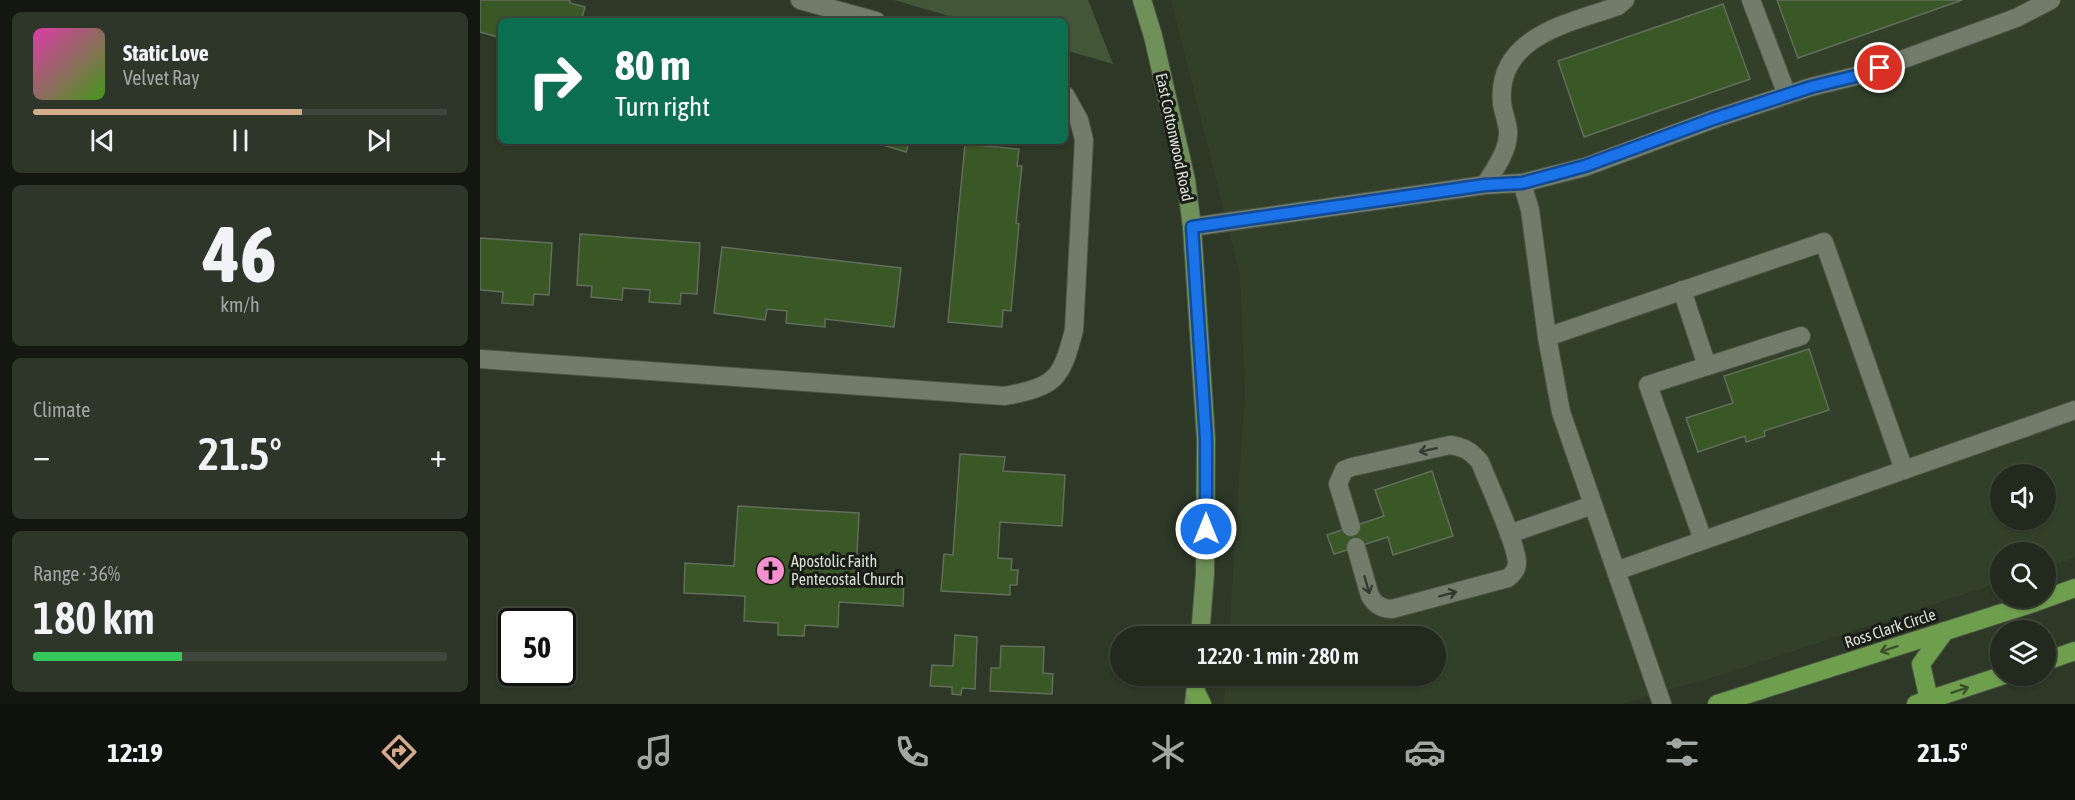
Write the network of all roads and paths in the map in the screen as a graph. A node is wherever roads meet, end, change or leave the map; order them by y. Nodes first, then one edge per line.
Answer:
1 (800, 0) edge
2 (1142, 0) edge
3 (1625, 0) edge
4 (1751, 0) edge
5 (2051, 0) edge
6 (865, 18) edge
7 (1787, 95) junction
8 (1068, 100) edge
9 (1522, 183) junction
10 (1485, 185) junction
11 (1192, 227) junction
12 (1682, 290) junction
13 (1801, 336) dead end
14 (1547, 337) junction
15 (480, 359) edge
16 (1707, 366) junction
17 (2075, 411) edge
18 (1904, 470) junction
19 (1593, 505) junction
20 (1351, 527) dead end
21 (1509, 534) junction
22 (1703, 540) junction
23 (1356, 547) dead end
24 (1616, 571) junction
25 (2075, 588) edge
26 (1201, 626) edge
27 (1945, 631) junction
28 (2075, 651) edge
29 (2056, 658) edge
30 (1990, 680) edge
31 (1925, 703) edge
32 (1662, 704) edge
33 (1717, 704) edge

1 - 6 lane
2 - 11 main road, East Cottonwood Road
3 - 10 lane
4 - 7 lane
5 - 7 lane
7 - 9 lane
8 - 15 lane
9 - 10 lane
9 - 14 lane
10 - 11 lane
11 - 26 main road, East Cottonwood Road
12 - 14 lane
12 - 16 lane
12 - 18 lane
13 - 16 lane
14 - 19 lane
16 - 22 lane
17 - 18 lane
18 - 22 lane
19 - 21 lane
19 - 24 lane
21 -> 20 lane
23 -> 21 lane
22 - 24 lane
24 - 32 lane
25 - 27 highway, Ross Clark Circle
27 - 31 highway
27 -> 33 highway, Ross Clark Circle
28 - 29 highway
31 -> 30 highway

